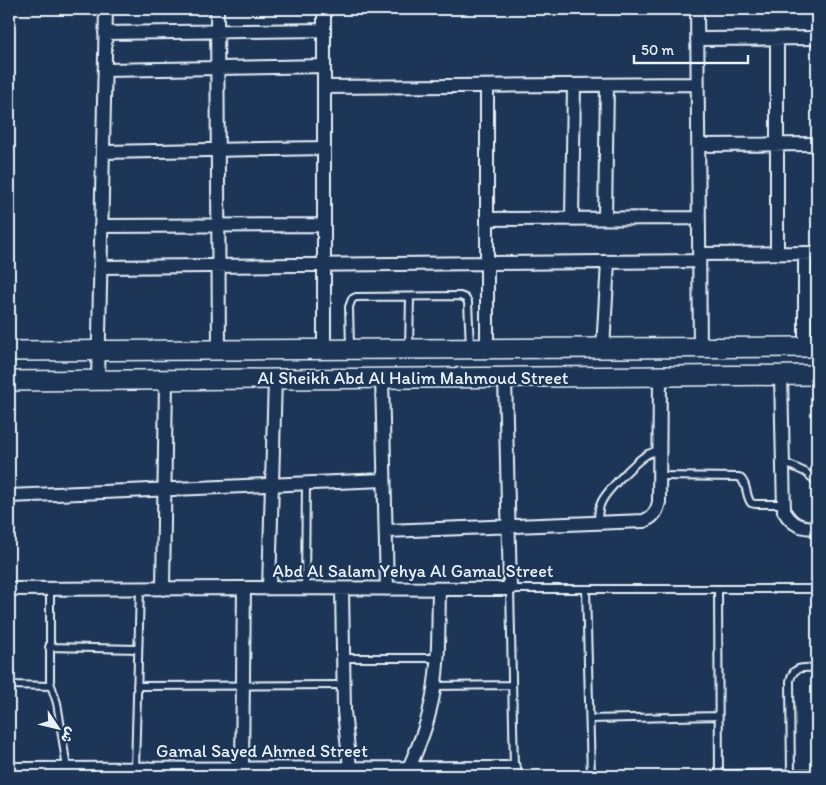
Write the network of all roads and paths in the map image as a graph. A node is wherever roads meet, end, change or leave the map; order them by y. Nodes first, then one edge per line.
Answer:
1 (106, 9) edge
2 (217, 9) edge
3 (324, 9) edge
4 (697, 9) edge
5 (324, 30) junction
6 (217, 31) junction
7 (105, 33) junction
8 (776, 38) junction
9 (817, 38) edge
10 (697, 39) junction
11 (324, 66) junction
12 (218, 68) junction
13 (104, 70) junction
14 (697, 84) junction
15 (574, 85) junction
16 (607, 85) junction
17 (487, 86) junction
18 (324, 87) junction
19 (777, 144) junction
20 (817, 144) edge
21 (698, 145) junction
22 (324, 148) junction
23 (218, 150) junction
24 (103, 152) junction
25 (572, 218) junction
26 (605, 218) junction
27 (698, 218) junction
28 (487, 219) junction
29 (324, 225) junction
30 (102, 226) junction
31 (218, 226) junction
32 (777, 253) junction
33 (811, 253) edge
34 (699, 258) junction
35 (608, 262) junction
36 (487, 263) junction
37 (324, 265) junction
38 (218, 266) junction
39 (101, 267) junction
40 (410, 297) junction
41 (811, 347) edge
42 (700, 348) junction
43 (324, 349) junction
44 (350, 349) junction
45 (409, 349) junction
46 (479, 349) junction
47 (603, 349) junction
48 (99, 350) junction
49 (219, 350) junction
50 (9, 351) edge
51 (817, 375) edge
52 (781, 376) junction
53 (602, 377) junction
54 (660, 377) junction
55 (382, 378) junction
56 (505, 378) junction
57 (275, 379) junction
58 (98, 380) junction
59 (166, 380) junction
60 (9, 381) edge
61 (660, 450) junction
62 (783, 462) junction
63 (659, 476) junction
64 (384, 480) junction
65 (817, 482) edge
66 (306, 483) junction
67 (272, 484) junction
68 (165, 489) junction
69 (9, 496) edge
70 (784, 504) junction
71 (598, 523) junction
72 (509, 526) junction
73 (817, 528) edge
74 (386, 531) junction
75 (244, 588) junction
76 (268, 588) junction
77 (9, 589) edge
78 (50, 589) junction
79 (140, 589) junction
80 (163, 589) junction
81 (305, 589) junction
82 (342, 589) junction
83 (387, 589) junction
84 (439, 589) junction
85 (510, 589) junction
86 (586, 589) junction
87 (718, 589) junction
88 (817, 589) edge
89 (49, 647) junction
90 (138, 649) junction
91 (344, 658) junction
92 (437, 658) junction
93 (817, 668) edge
94 (9, 685) edge
95 (344, 685) junction
96 (512, 685) junction
97 (51, 686) junction
98 (138, 686) junction
99 (243, 686) junction
100 (435, 686) junction
101 (718, 716) junction
102 (590, 719) junction
103 (135, 768) junction
104 (242, 768) junction
105 (350, 768) junction
106 (409, 768) junction
107 (9, 769) edge
108 (67, 769) junction
109 (514, 772) edge
110 (817, 773) edge
111 (719, 775) edge
112 (791, 775) edge
113 (591, 776) edge

1 - 7 street
2 - 6 street
3 - 5 street
4 - 10 street
5 - 6 street
5 - 11 street
6 - 7 street
6 - 12 street
7 - 13 street
8 - 9 street
8 - 10 street
8 - 19 street
10 - 14 street
11 - 12 street
11 - 18 street
12 - 13 street
12 - 23 street
13 - 24 street
14 - 16 street
14 - 21 street
15 - 16 street
15 - 17 street
15 - 25 street
16 - 26 street
17 - 18 street
17 - 28 street
18 - 22 street
19 - 20 street
19 - 21 street
19 - 32 street
21 - 27 street
22 - 23 street
22 - 29 street
23 - 24 street
23 - 31 street
24 - 30 street
25 - 26 street
25 - 28 street
26 - 27 street
27 - 34 street
28 - 36 street
29 - 31 street
29 - 37 street
30 - 31 street
30 - 39 street
31 - 38 street
32 - 33 street
32 - 34 street
33 - 41 street
34 - 35 street
34 - 42 street
35 - 36 street
35 - 47 street
36 - 37 street
36 - 46 street
37 - 38 street
37 - 43 street
38 - 39 street
38 - 49 street
39 - 48 street
40 - 44 lane
40 - 45 lane
40 - 46 lane
41 - 42 street, Al Sheikh Abd Al Halim Mahmoud Street
42 - 47 street, Al Sheikh Abd Al Halim Mahmoud Street
43 - 44 street, Al Sheikh Abd Al Halim Mahmoud Street
43 - 49 street, Al Sheikh Abd Al Halim Mahmoud Street
44 - 45 street, Al Sheikh Abd Al Halim Mahmoud Street
45 - 46 street, Al Sheikh Abd Al Halim Mahmoud Street
46 - 47 street, Al Sheikh Abd Al Halim Mahmoud Street
47 - 53 street
48 - 49 street, Al Sheikh Abd Al Halim Mahmoud Street
48 - 50 street, Al Sheikh Abd Al Halim Mahmoud Street
48 - 58 street
51 - 52 street, Al Sheikh Abd Al Halim Mahmoud Street
52 - 54 street, Al Sheikh Abd Al Halim Mahmoud Street
52 - 62 street
53 - 54 street, Al Sheikh Abd Al Halim Mahmoud Street
53 - 56 street, Al Sheikh Abd Al Halim Mahmoud Street
54 - 61 street
55 - 56 street, Al Sheikh Abd Al Halim Mahmoud Street
55 - 57 street, Al Sheikh Abd Al Halim Mahmoud Street
55 - 64 street
56 - 72 street
57 - 59 street, Al Sheikh Abd Al Halim Mahmoud Street
57 - 67 street
58 - 59 street, Al Sheikh Abd Al Halim Mahmoud Street
58 - 60 street, Al Sheikh Abd Al Halim Mahmoud Street
59 - 68 street
61 - 63 street
61 - 71 lane
62 - 65 lane
62 - 70 street
63 - 70 lane
63 - 71 street
64 - 66 street
64 - 74 street
66 - 67 street
66 - 81 lane
67 - 68 street
67 - 76 street
68 - 69 street
68 - 80 street
70 - 73 street
71 - 72 street
72 - 74 street
72 - 85 street
74 - 83 street
75 - 76 street, Abd Al Salam Yehya Al Gamal Street
75 - 80 street, Abd Al Salam Yehya Al Gamal Street
75 - 99 street
76 - 81 street, Abd Al Salam Yehya Al Gamal Street
77 - 78 street, Abd Al Salam Yehya Al Gamal Street
78 - 79 street, Abd Al Salam Yehya Al Gamal Street
78 - 89 lane
79 - 80 street, Abd Al Salam Yehya Al Gamal Street
79 - 90 lane
81 - 82 street, Abd Al Salam Yehya Al Gamal Street
82 - 83 street, Abd Al Salam Yehya Al Gamal Street
82 - 91 street
83 - 84 street, Abd Al Salam Yehya Al Gamal Street
84 - 85 street, Abd Al Salam Yehya Al Gamal Street
84 - 92 street
85 - 86 lane, Abd Al Salam Yehya Al Gamal Street
85 - 96 lane
86 - 87 lane, Abd Al Salam Yehya Al Gamal Street
86 - 102 lane
87 - 88 lane, Abd Al Salam Yehya Al Gamal Street
87 - 101 lane
89 - 90 lane
89 - 97 lane
90 - 98 lane
91 - 92 lane
91 - 95 street
92 - 100 street
93 - 112 lane
94 - 97 lane
95 - 99 lane
95 - 105 street
96 - 100 lane
96 - 109 lane
97 - 108 lane
98 - 99 lane
98 - 103 lane
99 - 104 street
100 - 106 street
101 - 102 lane
101 - 111 lane
102 - 113 lane
103 - 104 street, Gamal Sayed Ahmed Street
103 - 108 street, Gamal Sayed Ahmed Street
104 - 105 street, Gamal Sayed Ahmed Street
105 - 106 street, Gamal Sayed Ahmed Street
106 - 109 street, Gamal Sayed Ahmed Street
107 - 108 street, Gamal Sayed Ahmed Street
110 - 112 lane
111 - 112 lane

